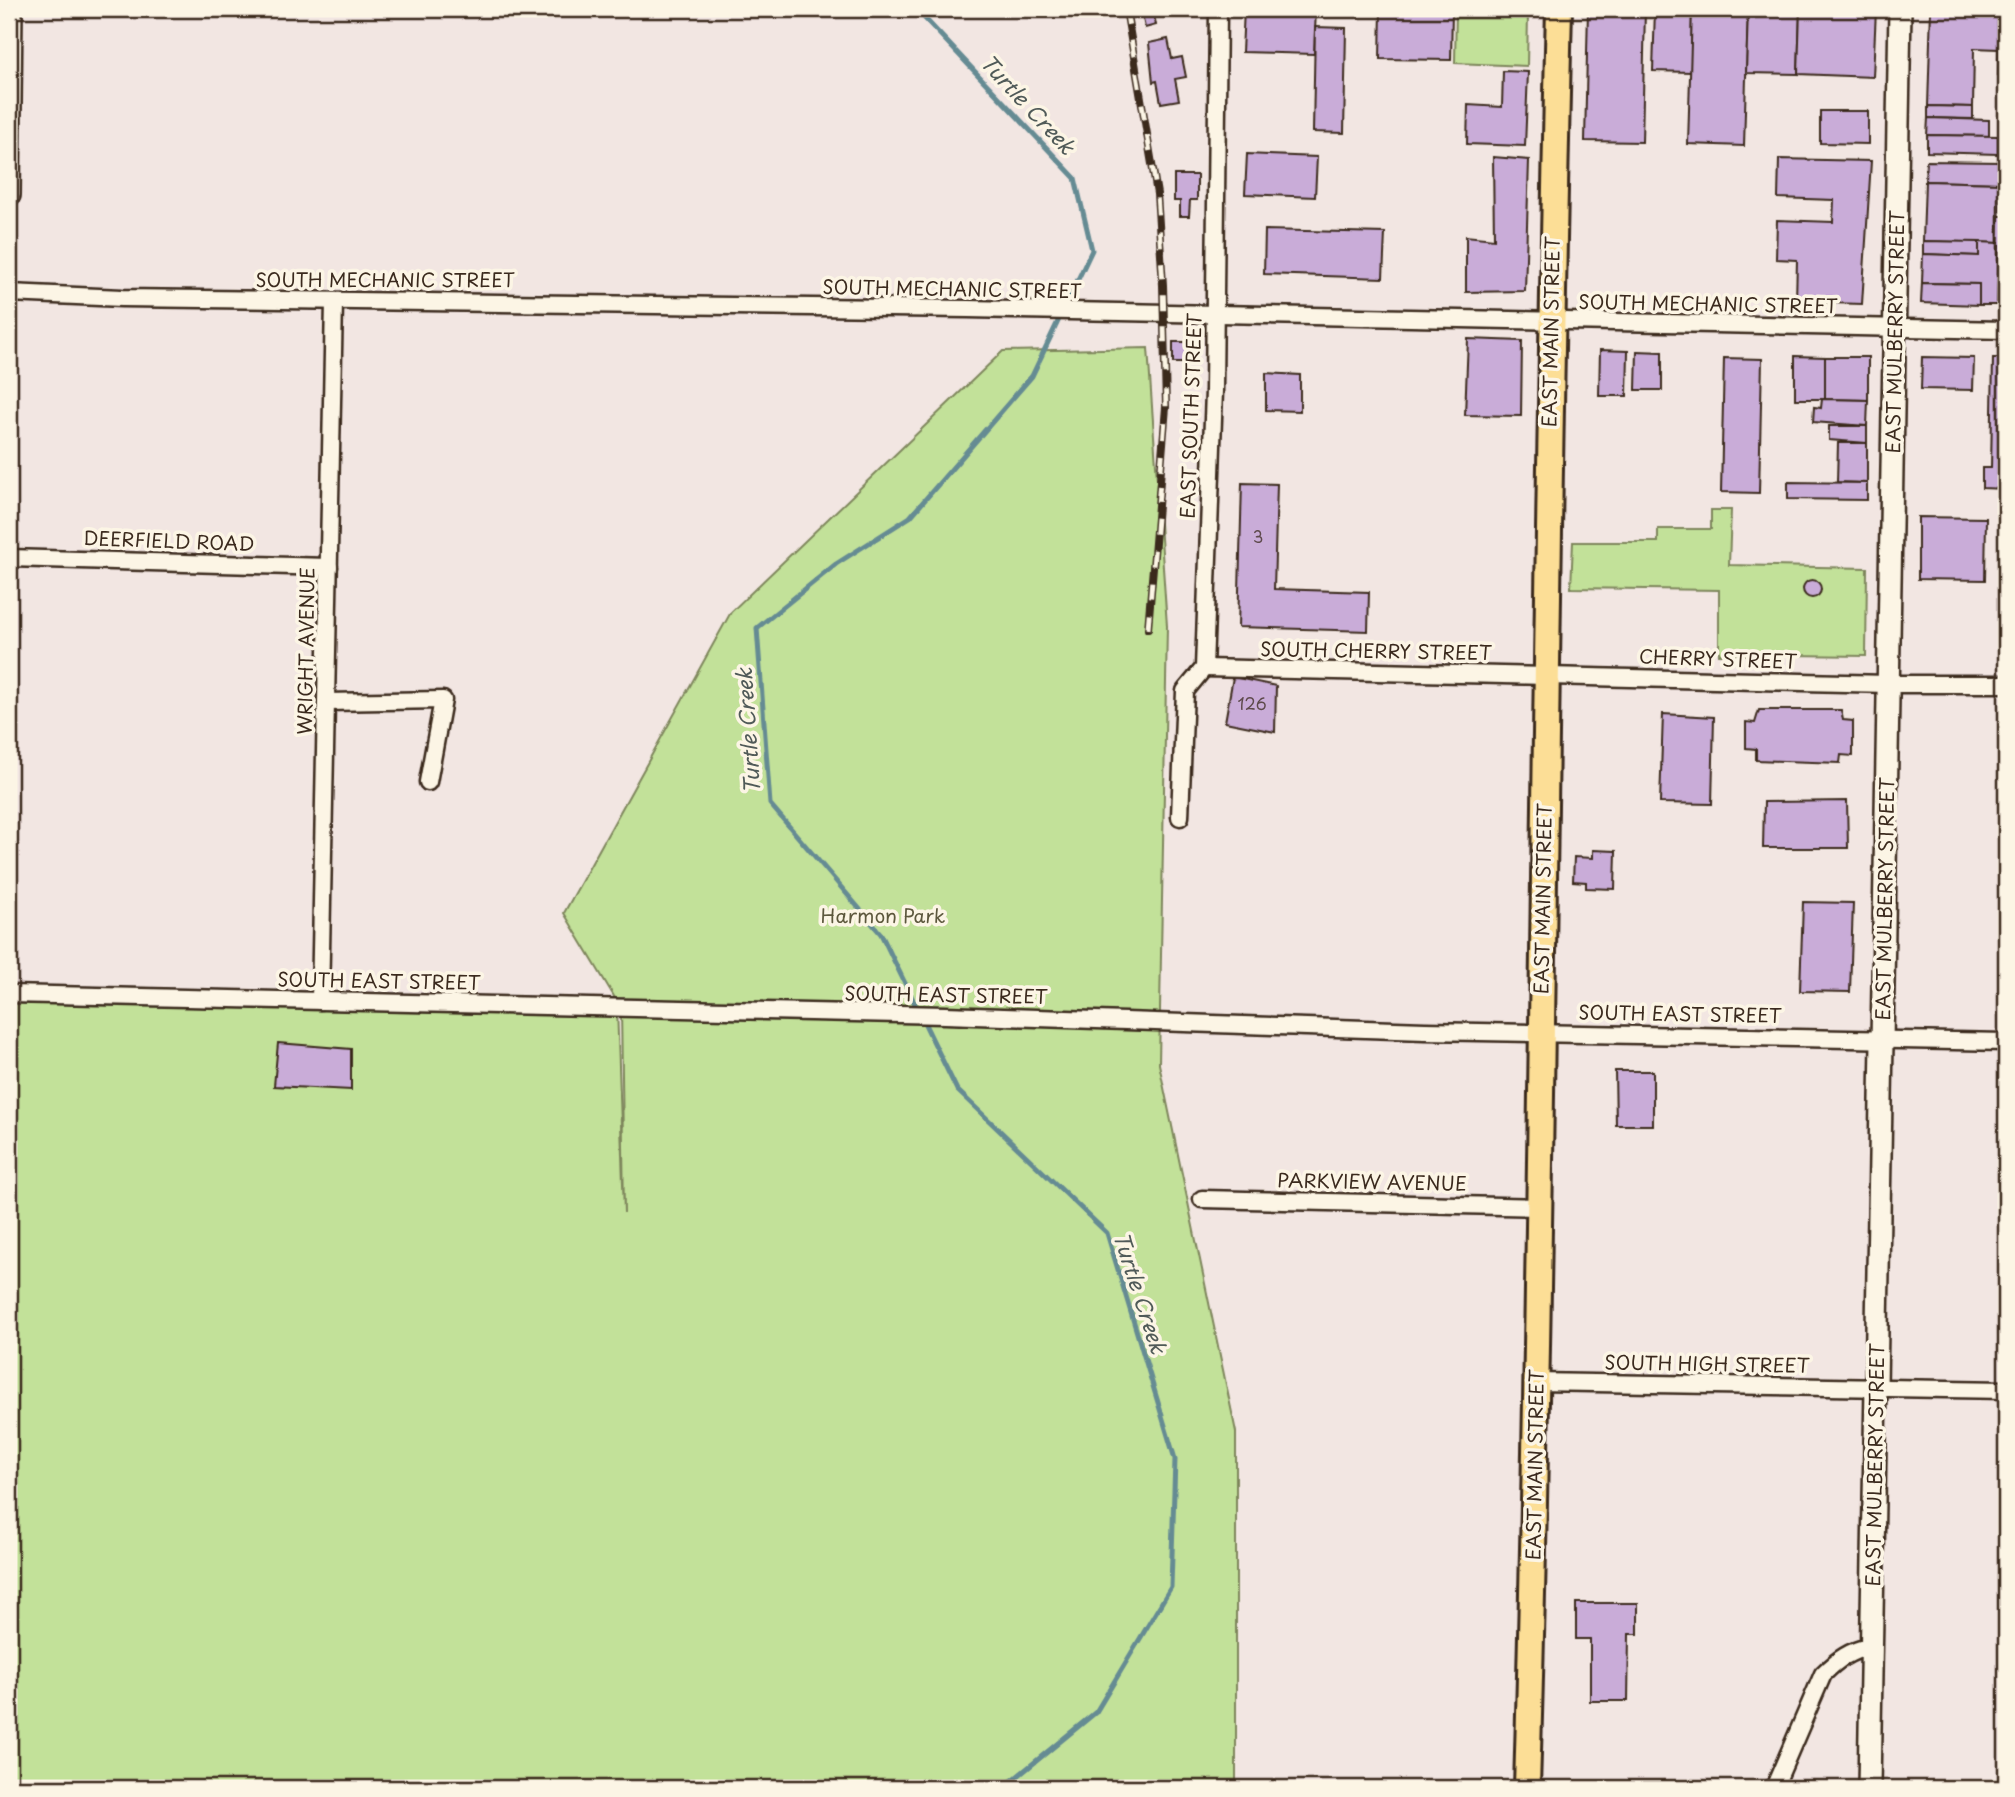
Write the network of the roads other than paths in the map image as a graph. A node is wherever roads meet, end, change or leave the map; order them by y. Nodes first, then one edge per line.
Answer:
1 (11, 9) edge
2 (1218, 9) edge
3 (1559, 9) edge
4 (1900, 9) edge
5 (9, 195) edge
6 (9, 293) edge
7 (334, 302) junction
8 (1215, 316) junction
9 (1551, 323) junction
10 (1895, 329) junction
11 (2006, 330) edge
12 (9, 558) edge
13 (329, 567) junction
14 (1204, 668) junction
15 (1546, 675) junction
16 (1889, 684) junction
17 (2006, 684) edge
18 (326, 702) junction
19 (428, 782) dead end
20 (1181, 817) dead end
21 (9, 994) edge
22 (320, 1001) junction
23 (1542, 1033) junction
24 (1882, 1038) junction
25 (2006, 1042) edge
26 (1202, 1199) dead end
27 (1540, 1207) junction
28 (1535, 1382) junction
29 (1877, 1388) junction
30 (2006, 1390) edge
31 (1871, 1646) junction
32 (1527, 1788) edge
33 (1774, 1788) edge
34 (1869, 1788) edge

1 - 5 street
2 - 8 street, EAST SOUTH STREET
3 - 9 main road, EAST MAIN STREET
4 - 10 street, EAST MULBERRY STREET
6 - 7 street, SOUTH MECHANIC STREET
7 - 8 street, SOUTH MECHANIC STREET
7 - 13 street, WRIGHT AVENUE
8 - 9 street, SOUTH MECHANIC STREET
8 - 14 street, EAST SOUTH STREET
9 - 10 street, SOUTH MECHANIC STREET
9 - 15 main road, EAST MAIN STREET
10 - 11 street, SOUTH MECHANIC STREET
10 - 16 street, EAST MULBERRY STREET
12 - 13 street, DEERFIELD ROAD
13 - 18 street, WRIGHT AVENUE
14 - 15 street, SOUTH CHERRY STREET
14 - 20 street
15 - 16 street, CHERRY STREET
15 - 23 main road, EAST MAIN STREET
16 - 17 street, CHERRY STREET
16 - 24 street, EAST MULBERRY STREET
18 - 19 street
18 - 22 street, WRIGHT AVENUE
21 - 22 street, SOUTH EAST STREET
22 - 23 street, SOUTH EAST STREET
23 - 24 street, SOUTH EAST STREET
23 - 27 main road, EAST MAIN STREET
24 - 25 street, SOUTH EAST STREET
24 - 29 street, EAST MULBERRY STREET
26 - 27 street, PARKVIEW AVENUE
27 - 28 main road, EAST MAIN STREET
28 - 29 street, SOUTH HIGH STREET
28 - 32 main road, EAST MAIN STREET
29 - 30 street, SOUTH HIGH STREET
29 - 31 street, EAST MULBERRY STREET
31 - 33 street
31 - 34 street, EAST MULBERRY STREET

